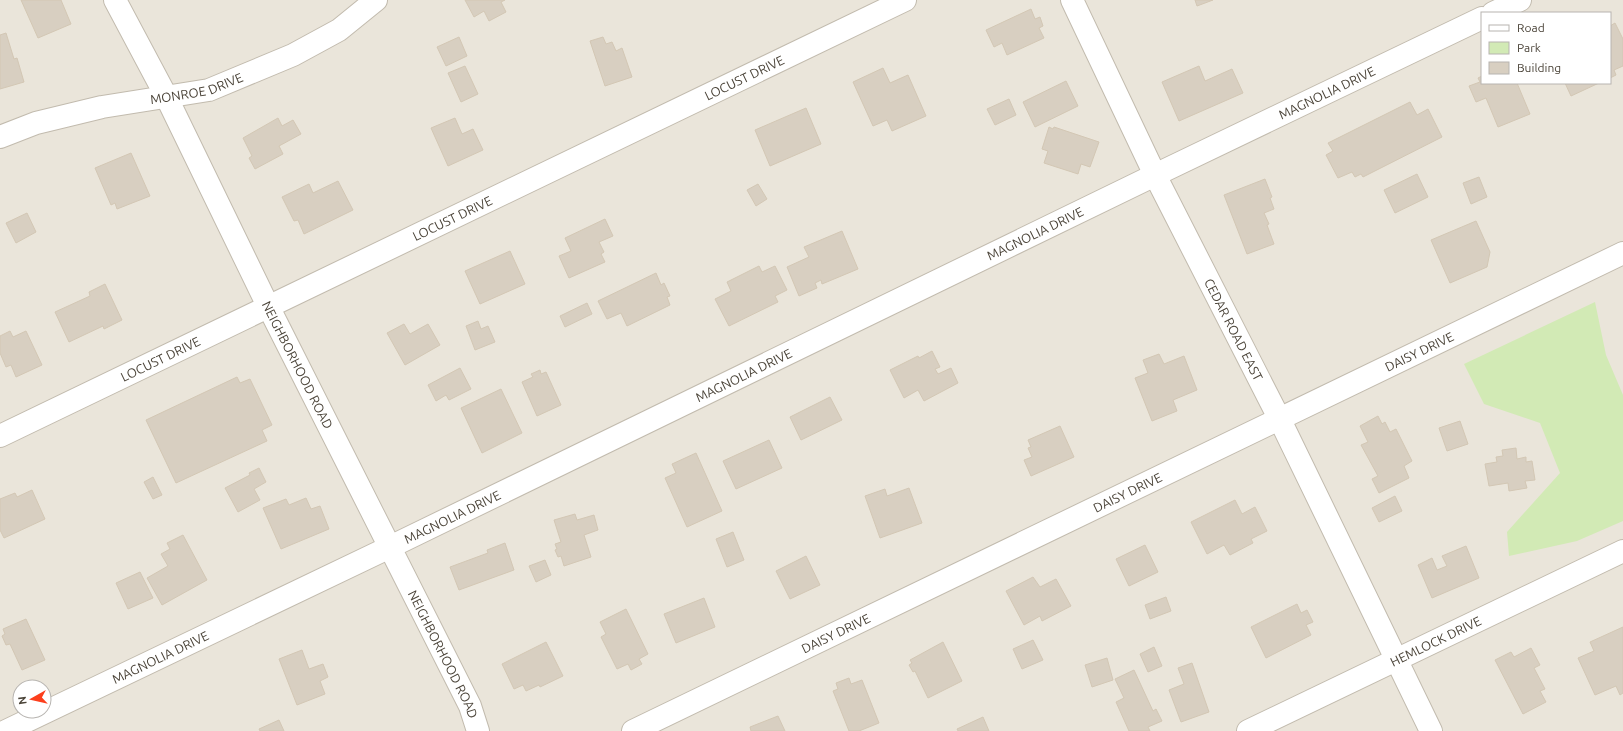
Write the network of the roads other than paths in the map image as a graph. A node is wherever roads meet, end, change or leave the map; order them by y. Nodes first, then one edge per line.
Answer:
1 (115, 0) edge
2 (376, 0) edge
3 (905, 0) edge
4 (1072, 0) edge
5 (1520, 0) edge
6 (1495, 12) edge
7 (1481, 18) edge
8 (166, 96) junction
9 (0, 137) edge
10 (1155, 175) junction
11 (1623, 253) edge
12 (268, 306) junction
13 (1280, 420) junction
14 (0, 436) edge
15 (390, 547) junction
16 (1623, 551) edge
17 (1397, 659) junction
18 (6, 731) edge
19 (478, 731) edge
20 (633, 731) edge
21 (1248, 731) edge
22 (1431, 731) edge

1 - 8 street, NEIGHBORHOOD ROAD
2 - 8 street, MONROE DRIVE
3 - 12 street, LOCUST DRIVE
4 - 10 street, CEDAR ROAD EAST
5 - 6 street
7 - 10 street, MAGNOLIA DRIVE
8 - 9 street, MONROE DRIVE
8 - 12 street, NEIGHBORHOOD ROAD
10 - 13 street, CEDAR ROAD EAST
10 - 15 street, MAGNOLIA DRIVE
11 - 13 street, DAISY DRIVE
12 - 14 street, LOCUST DRIVE
12 - 15 street, NEIGHBORHOOD ROAD
13 - 17 street, CEDAR ROAD EAST
13 - 20 street, DAISY DRIVE
15 - 18 street, MAGNOLIA DRIVE
15 - 19 street, NEIGHBORHOOD ROAD
16 - 17 street, HEMLOCK DRIVE
17 - 21 street, HEMLOCK DRIVE
17 - 22 street, CEDAR ROAD EAST

